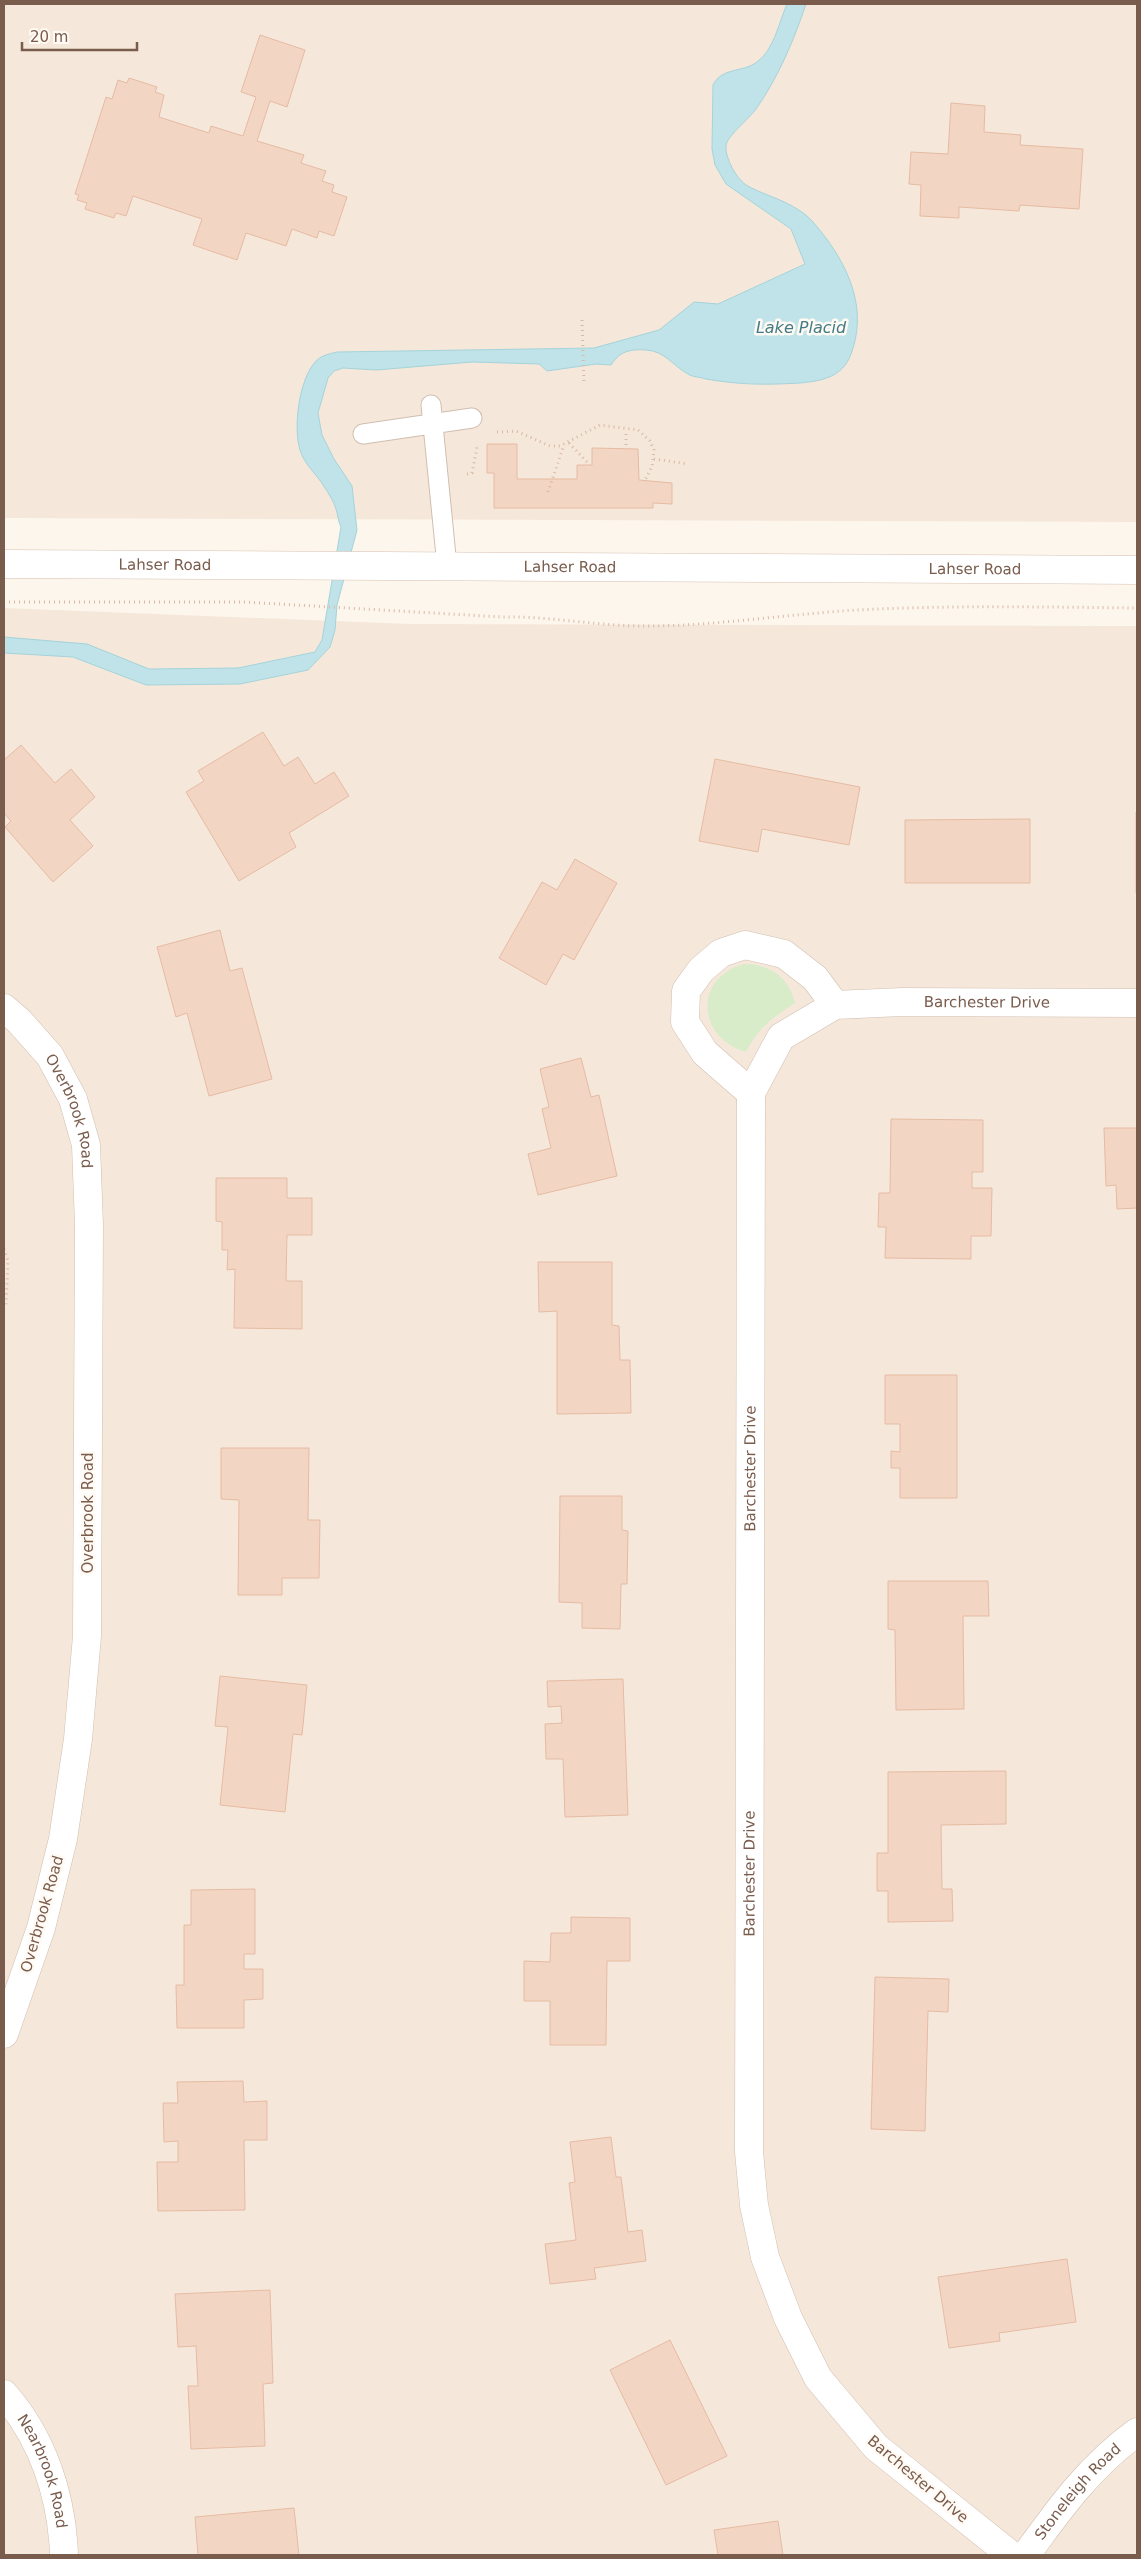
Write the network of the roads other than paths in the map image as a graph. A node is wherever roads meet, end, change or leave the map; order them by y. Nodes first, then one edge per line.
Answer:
1 (431, 405) dead end
2 (472, 418) dead end
3 (434, 425) junction
4 (363, 434) dead end
5 (4, 564) edge
6 (447, 566) junction
7 (1137, 570) edge
8 (1137, 1003) edge
9 (835, 1005) junction
10 (4, 1008) edge
11 (750, 1093) junction
12 (4, 2034) edge
13 (4, 2394) edge
14 (1137, 2432) edge
15 (64, 2555) edge
16 (1011, 2555) edge
17 (1026, 2555) edge

1 - 3 lane
2 - 3 lane
3 - 4 lane
3 - 6 lane
5 - 6 street, Lahser Road
6 - 7 street, Lahser Road
8 - 9 street, Barchester Drive
9 - 11 street, Barchester Drive
9 - 11 street
10 - 12 street, Overbrook Road
11 - 16 street, Barchester Drive
13 - 15 street, Nearbrook Road
14 - 17 street, Stoneleigh Road

